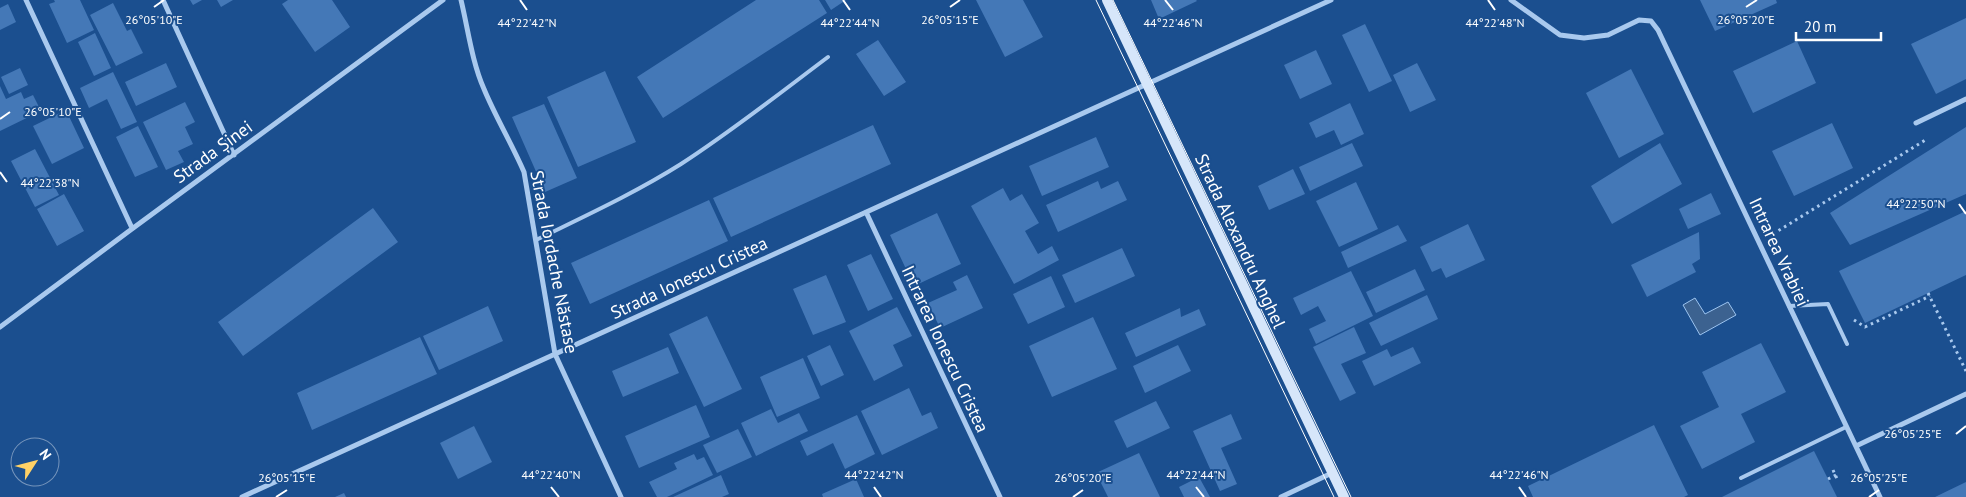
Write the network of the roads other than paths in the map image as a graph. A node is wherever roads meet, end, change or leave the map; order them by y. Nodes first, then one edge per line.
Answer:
1 (26, 0) edge
2 (163, 0) edge
3 (443, 0) edge
4 (461, 0) edge
5 (1107, 0) edge
6 (1331, 0) edge
7 (1511, 0) edge
8 (828, 57) dead end
9 (1147, 84) junction
10 (1966, 99) edge
11 (1916, 123) dead end
12 (234, 155) junction
13 (866, 212) junction
14 (132, 228) junction
15 (536, 240) junction
16 (1790, 306) junction
17 (0, 327) edge
18 (1847, 344) dead end
19 (555, 354) junction
20 (1966, 394) edge
21 (1846, 427) junction
22 (1856, 446) junction
23 (1332, 473) junction
24 (1741, 478) dead end
25 (242, 497) edge
26 (621, 497) edge
27 (1000, 497) edge
28 (1281, 497) edge
29 (1344, 497) edge
30 (1880, 497) edge

1 - 14 street
2 - 12 street
3 - 12 street, Strada Șinei
4 - 15 street, Strada Iordache Năstase
5 - 9 main road, Strada Alexandru Anghel
6 - 9 street, Strada Ionescu Cristea
7 - 16 street, Intrarea Vrabiei
8 - 15 lane
9 - 13 street, Strada Ionescu Cristea
9 - 23 main road, Strada Alexandru Anghel
10 - 11 street
12 - 14 street, Strada Șinei
13 - 19 street, Strada Ionescu Cristea
13 - 27 street, Intrarea Ionescu Cristea
14 - 17 street, Strada Șinei
15 - 19 street, Strada Iordache Năstase
16 - 18 lane
16 - 21 street, Intrarea Vrabiei
19 - 25 street, Strada Ionescu Cristea
19 - 26 street, Strada Iordache Năstase
20 - 22 street
21 - 22 street, Intrarea Vrabiei
21 - 24 lane
22 - 30 street, Intrarea Vrabiei
23 - 28 street
23 - 29 main road, Strada Alexandru Anghel

